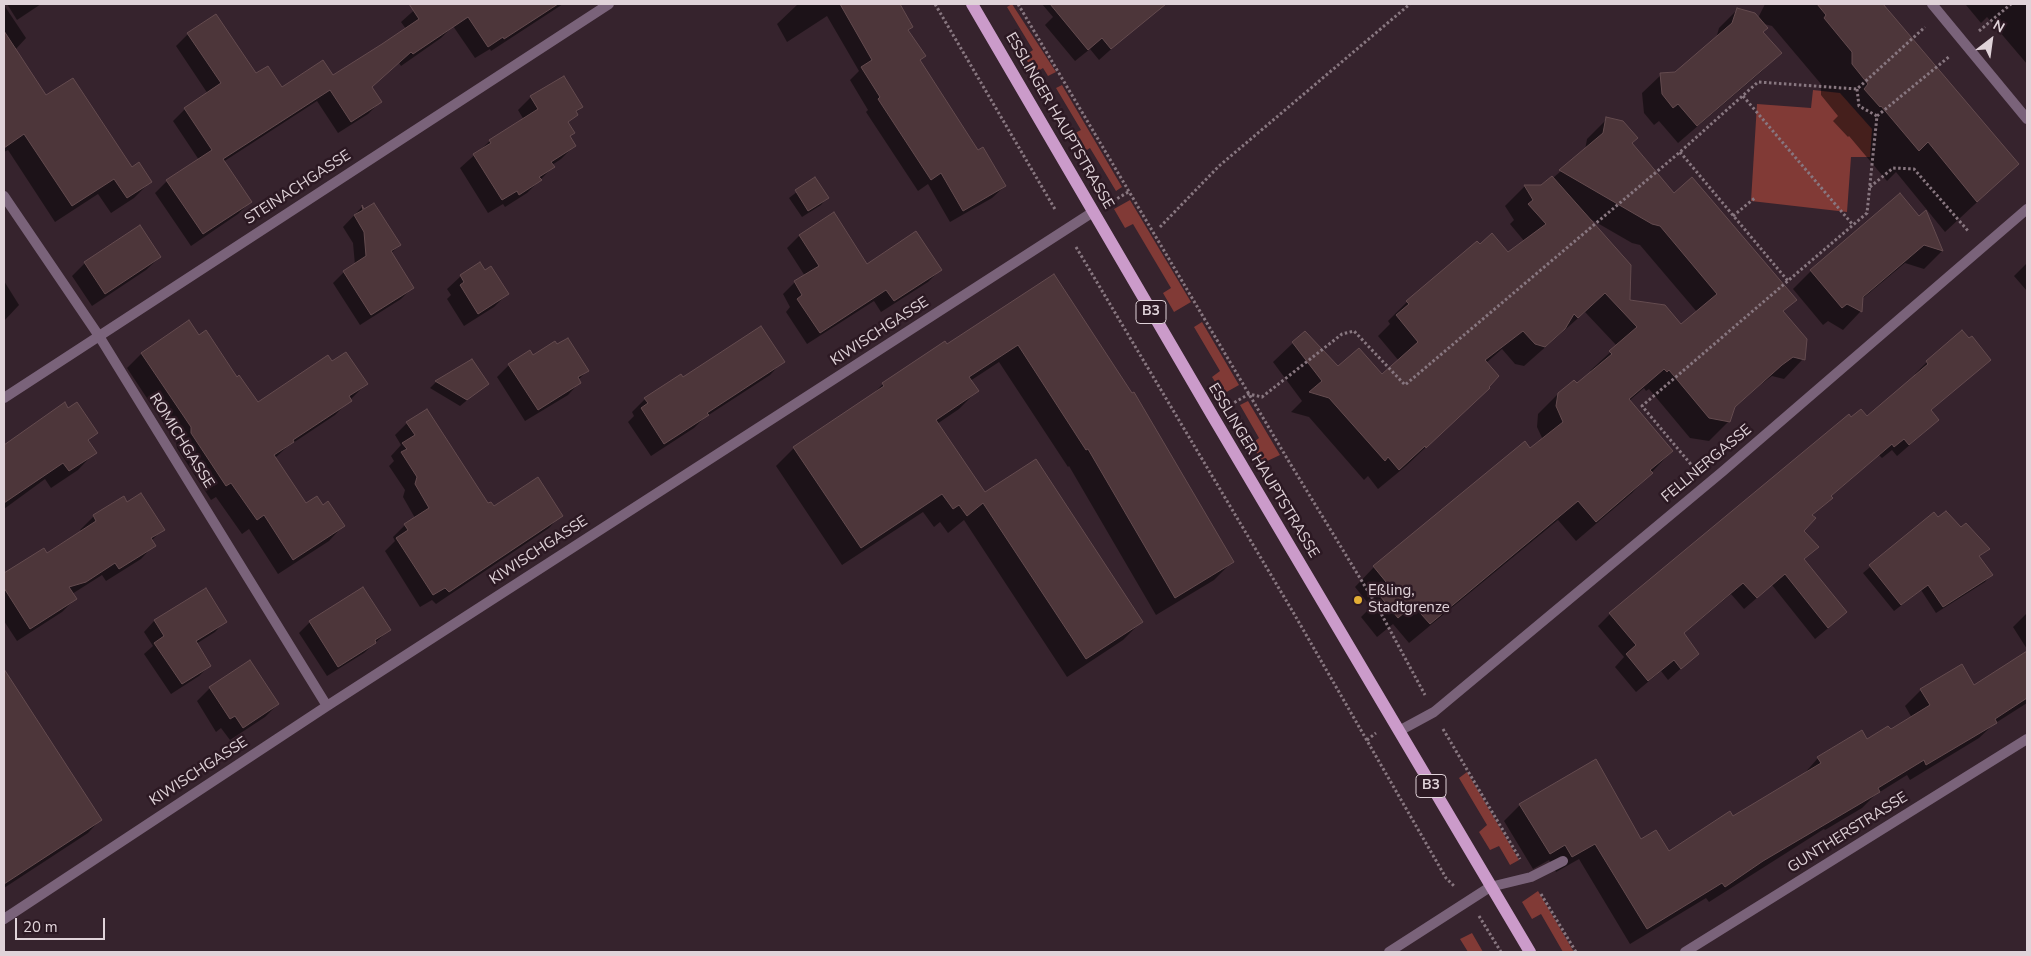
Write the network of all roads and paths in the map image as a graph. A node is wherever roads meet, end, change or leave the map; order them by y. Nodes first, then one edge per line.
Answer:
1 (609, 4) edge
2 (935, 4) edge
3 (972, 4) edge
4 (1018, 4) edge
5 (1410, 4) edge
6 (1932, 4) edge
7 (2011, 4) edge
8 (1940, 14) junction
9 (1965, 44) junction
10 (1857, 89) junction
11 (1743, 96) junction
12 (1877, 116) junction
13 (2027, 119) edge
14 (1680, 152) junction
15 (1870, 187) junction
16 (4, 196) edge
17 (1756, 196) dead end
18 (2027, 209) edge
19 (1093, 212) junction
20 (1057, 214) dead end
21 (1734, 216) junction
22 (1853, 224) junction
23 (1160, 227) dead end
24 (1076, 246) dead end
25 (1982, 246) junction
26 (1788, 281) junction
27 (99, 336) junction
28 (1248, 394) junction
29 (4, 398) edge
30 (1212, 416) junction
31 (1708, 484) junction
32 (1425, 695) dead end
33 (327, 706) junction
34 (1442, 727) dead end
35 (1399, 731) junction
36 (2027, 739) edge
37 (1563, 861) dead end
38 (1531, 877) junction
39 (1490, 887) junction
40 (1470, 900) junction
41 (4, 919) edge
42 (1389, 952) edge
43 (1501, 952) edge
44 (1530, 952) edge
45 (1576, 952) edge
46 (1685, 952) edge

1 - 27 street, STEINACHGASSE
2 - 20 path
3 - 19 main road, ESSLINGER HAUPTSTRASSE / B3
4 - 28 path
5 - 23 path
6 - 8 street
7 - 9 path
8 - 9 street
8 - 10 path
9 - 12 path
9 - 13 street
10 - 11 path
10 - 12 path
11 - 14 path
11 - 22 path
12 - 15 path
14 - 21 path
14 - 28 path
15 - 22 path
15 - 25 path
16 - 27 street, ROMICHGASSE
17 - 21 path
18 - 25 street, FELLNERGASSE
19 - 30 main road, ESSLINGER HAUPTSTRASSE / B3
19 - 33 street, KIWISCHGASSE
21 - 26 path
22 - 26 path
24 - 40 path
25 - 31 street, FELLNERGASSE
26 - 31 path
27 - 29 street, STEINACHGASSE
27 - 33 street, ROMICHGASSE
28 - 30 path
28 - 32 path
30 - 35 main road, ESSLINGER HAUPTSTRASSE / B3
31 - 35 street, FELLNERGASSE
33 - 41 street, KIWISCHGASSE
34 - 38 path
35 - 39 main road, ESSLINGER HAUPTSTRASSE / B3
36 - 46 street, GUNTHERSTRASSE
37 - 38 street
38 - 39 street
38 - 45 path
39 - 40 street
39 - 44 main road, ESSLINGER HAUPTSTRASSE / B3
40 - 42 street
40 - 43 path

